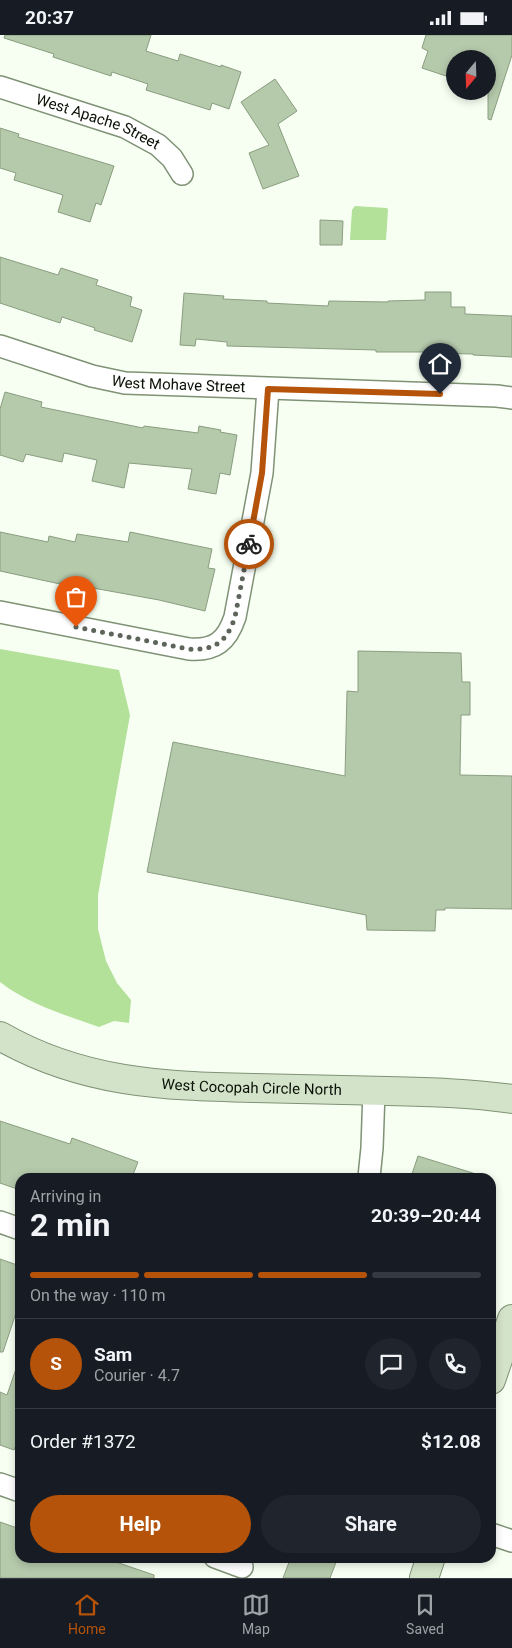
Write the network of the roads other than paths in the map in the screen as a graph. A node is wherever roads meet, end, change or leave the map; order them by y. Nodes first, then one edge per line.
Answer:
1 (0, 87) edge
2 (182, 174) dead end
3 (0, 346) edge
4 (268, 389) junction
5 (512, 398) edge
6 (0, 612) edge
7 (0, 1036) edge
8 (374, 1091) junction
9 (512, 1099) edge
10 (369, 1173) edge
11 (0, 1222) edge
12 (15, 1227) edge
13 (512, 1319) edge
14 (496, 1365) edge
15 (0, 1484) edge
16 (15, 1489) edge
17 (496, 1536) edge
18 (512, 1541) edge
19 (429, 1563) edge
20 (424, 1578) edge

1 - 2 street, West Apache Street
3 - 4 street, West Mohave Street
4 - 5 street, West Mohave Street
4 - 6 street
7 - 8 street, West Cocopah Circle North
8 - 9 street, West Cocopah Circle North
8 - 10 street
11 - 12 street
13 - 14 street
15 - 16 street
17 - 18 street
19 - 20 street

